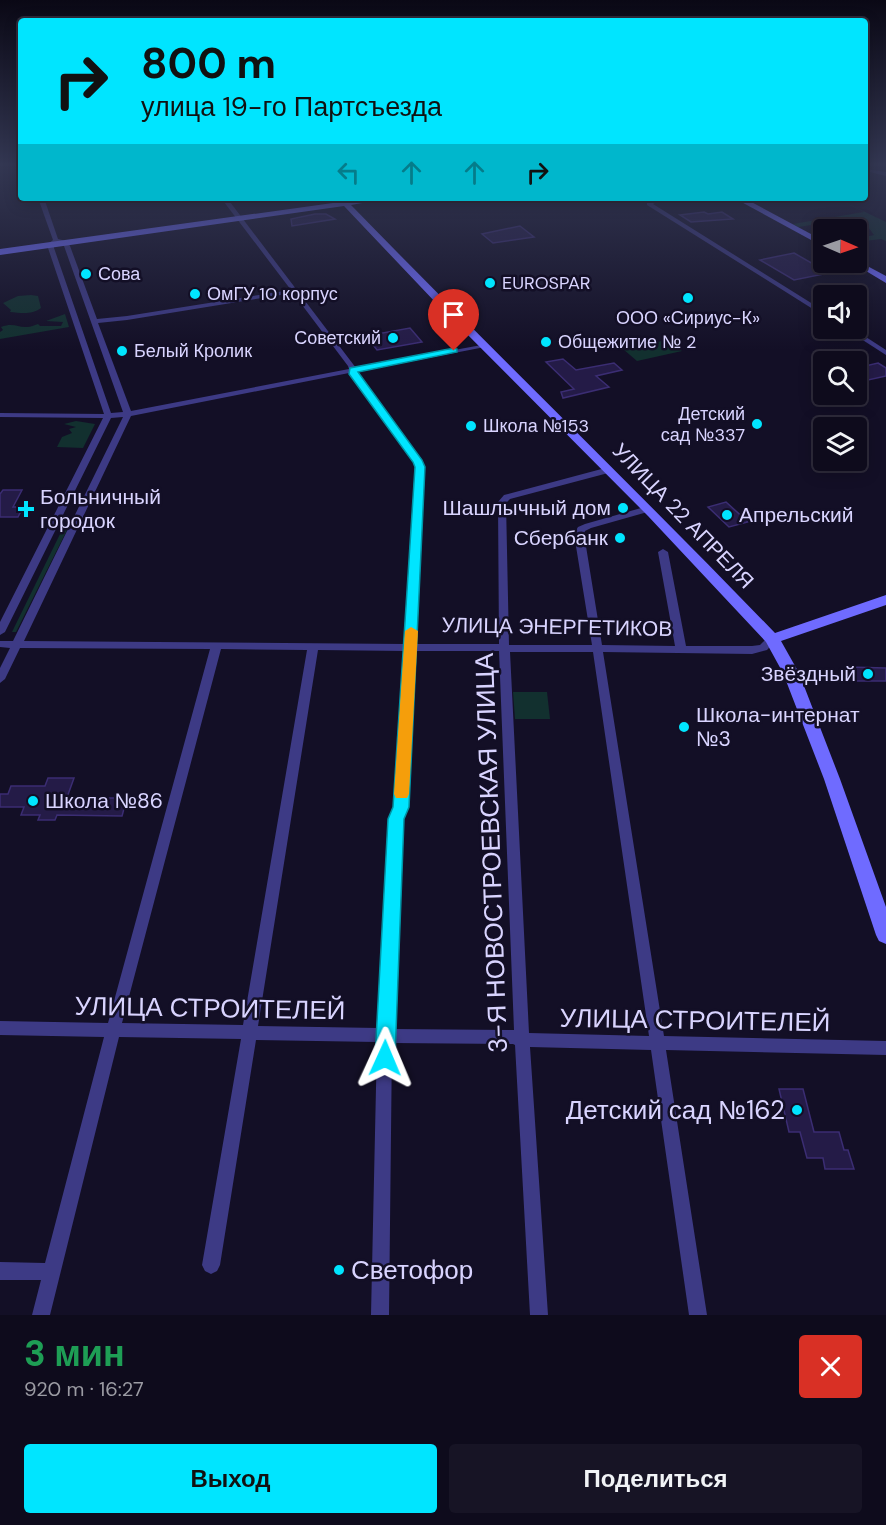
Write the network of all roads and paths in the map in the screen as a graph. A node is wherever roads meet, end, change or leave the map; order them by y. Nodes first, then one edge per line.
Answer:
1 (52, 227) edge
2 (163, 227) edge
3 (246, 227) edge
4 (368, 227) edge
5 (686, 227) edge
6 (792, 227) edge
7 (813, 239) edge
8 (58, 242) junction
9 (0, 251) edge
10 (867, 269) edge
11 (886, 280) edge
12 (295, 291) junction
13 (813, 307) edge
14 (95, 321) junction
15 (864, 339) edge
16 (485, 345) junction
17 (886, 353) edge
18 (354, 370) junction
19 (128, 414) junction
20 (0, 415) edge
21 (108, 416) junction
22 (609, 470) junction
23 (648, 509) junction
24 (663, 552) dead end
25 (886, 600) edge
26 (0, 632) edge
27 (772, 639) junction
28 (0, 644) edge
29 (17, 644) junction
30 (216, 647) junction
31 (314, 647) junction
32 (411, 647) junction
33 (506, 647) junction
34 (596, 649) junction
35 (681, 649) junction
36 (0, 679) edge
37 (886, 935) edge
38 (0, 1028) edge
39 (114, 1029) junction
40 (251, 1032) junction
41 (386, 1035) junction
42 (522, 1040) junction
43 (657, 1043) junction
44 (886, 1048) edge
45 (211, 1265) dead end
46 (0, 1271) edge
47 (53, 1272) junction
48 (41, 1315) edge
49 (380, 1315) edge
50 (539, 1315) edge
51 (698, 1315) edge

1 - 8 street
2 - 8 main road
3 - 12 street
4 - 16 main road, УЛИЦА 22 АПРЕЛЯ
5 - 13 street
6 - 7 main road
8 - 9 main road
8 - 14 street
8 - 21 street
10 - 11 main road
12 - 14 street
12 - 18 street
14 - 19 street
15 - 17 street
16 - 18 street
16 - 22 main road, УЛИЦА 22 АПРЕЛЯ
18 - 19 street
18 - 32 street
19 - 21 street
19 - 29 street
20 - 21 street
21 - 26 street
22 - 23 main road, УЛИЦА 22 АПРЕЛЯ
22 - 33 street, 3-Я НОВОСТРОЕВСКАЯ УЛИЦА
23 - 27 main road, УЛИЦА 22 АПРЕЛЯ
23 - 34 street
24 - 35 street
25 - 27 main road, УЛИЦА ЭНЕРГЕТИКОВ
27 - 35 street, УЛИЦА ЭНЕРГЕТИКОВ
27 - 37 main road, УЛИЦА 22 АПРЕЛЯ
28 - 29 street, УЛИЦА ЭНЕРГЕТИКОВ
29 - 30 street, УЛИЦА ЭНЕРГЕТИКОВ
29 - 36 street
30 - 31 street, УЛИЦА ЭНЕРГЕТИКОВ
30 - 39 street
31 - 32 street, УЛИЦА ЭНЕРГЕТИКОВ
31 - 40 street
32 - 33 street, УЛИЦА ЭНЕРГЕТИКОВ
32 - 41 street
33 - 34 street, УЛИЦА ЭНЕРГЕТИКОВ
33 - 42 street, 3-Я НОВОСТРОЕВСКАЯ УЛИЦА
34 - 35 street, УЛИЦА ЭНЕРГЕТИКОВ
34 - 43 street
38 - 39 street, УЛИЦА СТРОИТЕЛЕЙ
39 - 40 street, УЛИЦА СТРОИТЕЛЕЙ
39 - 47 street
40 - 41 street, УЛИЦА СТРОИТЕЛЕЙ
40 - 45 street
41 - 42 street, УЛИЦА СТРОИТЕЛЕЙ
41 - 49 street
42 - 43 street, УЛИЦА СТРОИТЕЛЕЙ
42 - 50 street, 3-Я НОВОСТРОЕВСКАЯ УЛИЦА
43 - 44 street, УЛИЦА СТРОИТЕЛЕЙ
43 - 51 street
46 - 47 street
47 - 48 street

